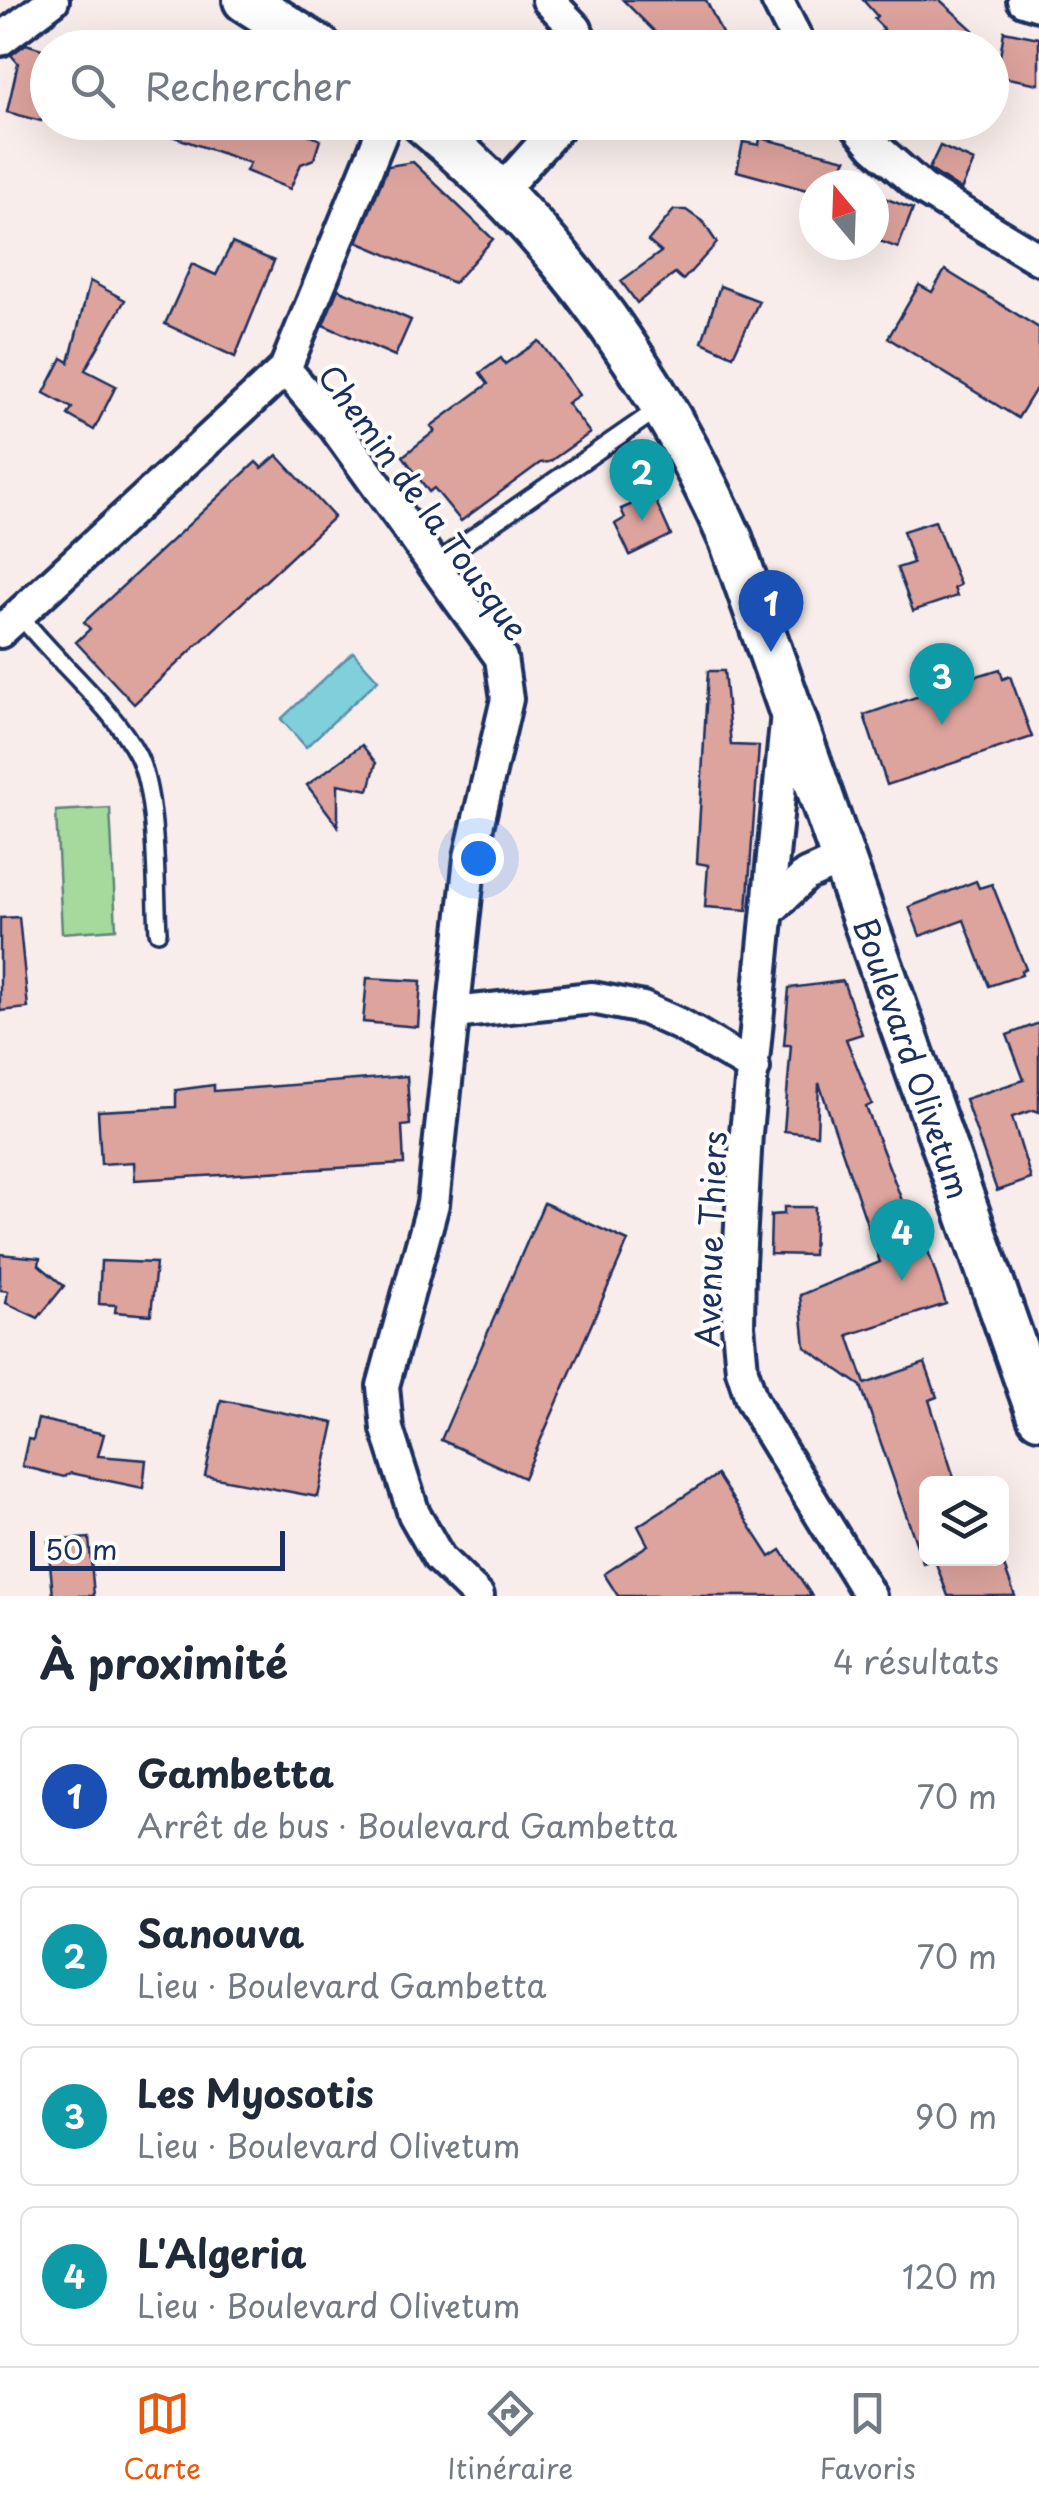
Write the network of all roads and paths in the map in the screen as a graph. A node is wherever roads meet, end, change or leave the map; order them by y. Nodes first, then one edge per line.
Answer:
1 (53, 0) edge
2 (245, 0) edge
3 (548, 0) edge
4 (776, 0) edge
5 (1023, 0) edge
6 (1039, 5) edge
7 (292, 30) edge
8 (576, 30) edge
9 (792, 30) edge
10 (0, 40) edge
11 (379, 140) edge
12 (444, 140) edge
13 (547, 140) edge
14 (869, 140) edge
15 (502, 191) junction
16 (1039, 259) edge
17 (285, 369) junction
18 (663, 406) junction
19 (434, 564) junction
20 (9, 623) edge
21 (788, 700) junction
22 (842, 859) junction
23 (769, 911) junction
24 (158, 932) dead end
25 (454, 1013) junction
26 (754, 1068) junction
27 (1039, 1416) edge
28 (478, 1596) edge
29 (870, 1596) edge

1 - 10 street
2 - 7 main road
3 - 8 street
4 - 9 street
5 - 6 street
11 - 17 street
12 - 15 main road, Boulevard Olivetum
13 - 15 street
14 - 16 street
15 - 18 main road, Boulevard Olivetum
17 - 19 street, Chemin de la Tousque
17 - 20 street
18 - 19 lane
18 - 21 main road, Boulevard Olivetum
19 - 25 street, Chemin de la Tousque
20 - 24 lane
21 - 22 main road, Boulevard Olivetum
21 - 23 street, Avenue Thiers
22 - 23 street
22 - 27 main road, Boulevard Olivetum
23 - 26 street, Avenue Thiers
25 - 26 street
25 - 28 street, Chemin de la Tousque
26 - 29 street, Avenue Thiers

